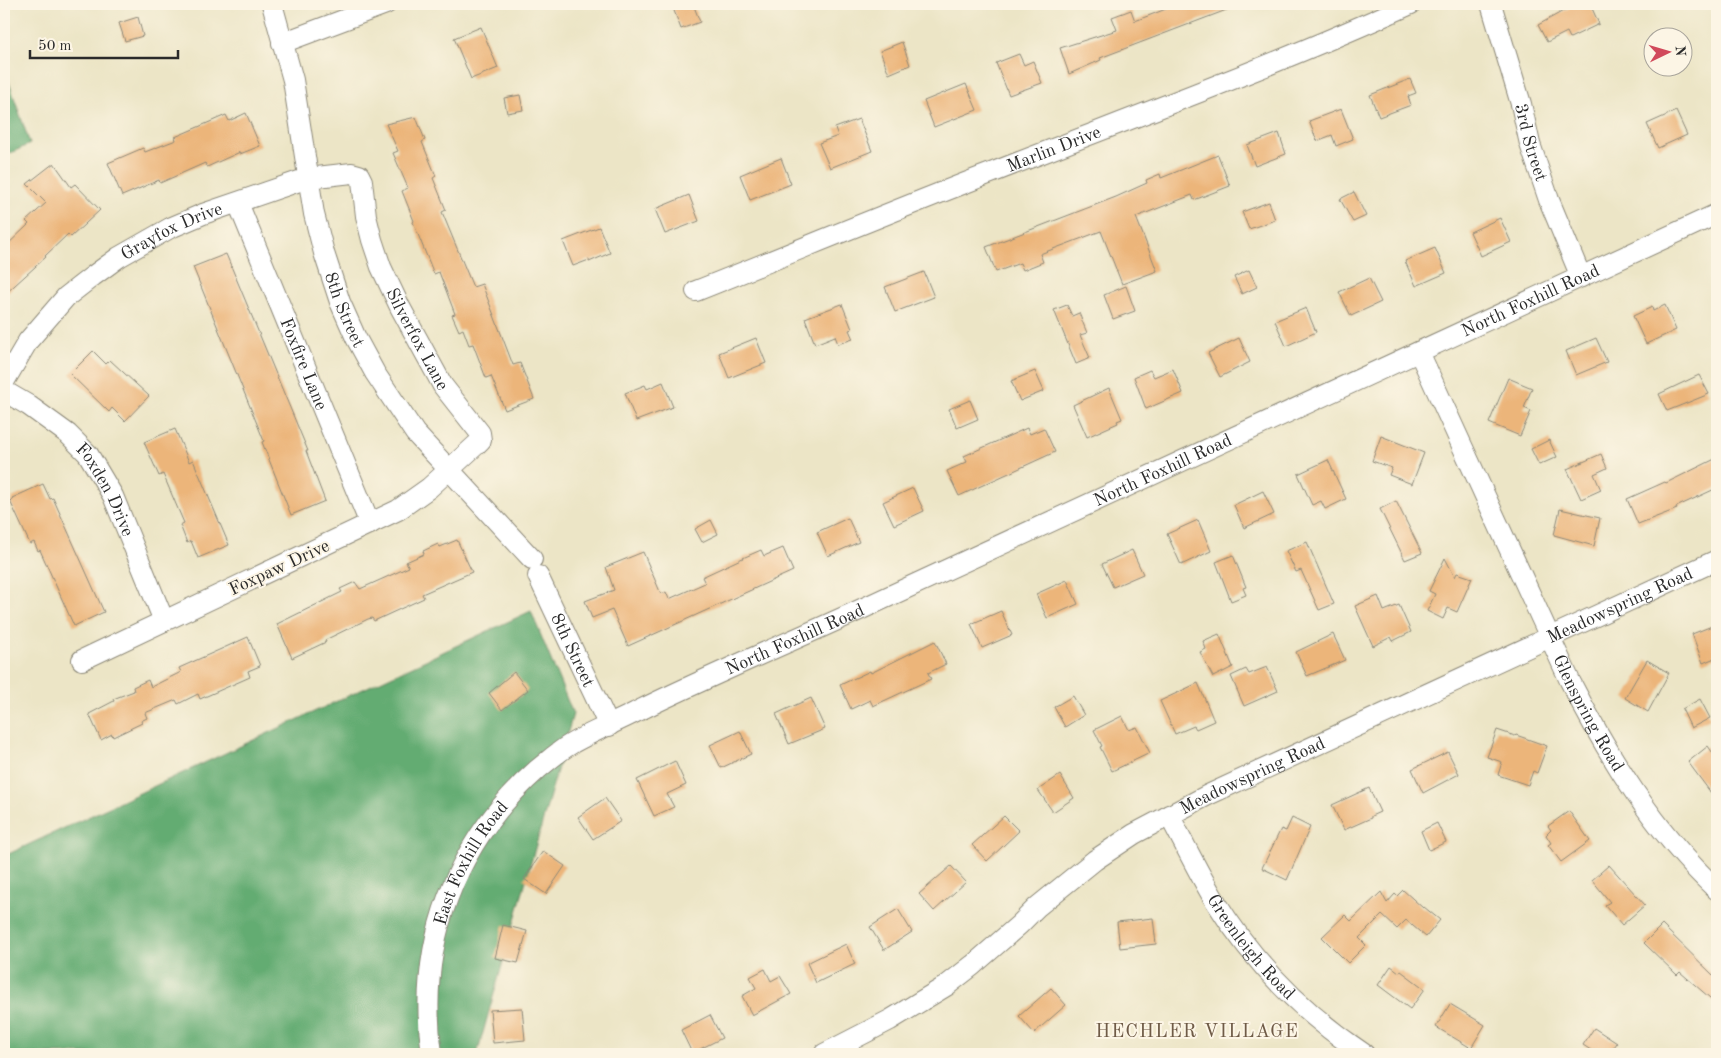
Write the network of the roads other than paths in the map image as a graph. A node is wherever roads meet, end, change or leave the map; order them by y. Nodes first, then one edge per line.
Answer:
1 (272, 4) edge
2 (386, 4) edge
3 (1411, 4) edge
4 (1491, 4) edge
5 (282, 43) junction
6 (308, 178) junction
7 (238, 203) junction
8 (365, 208) joint
9 (1717, 214) edge
10 (1581, 277) junction
11 (696, 292) dead end
12 (1419, 352) junction
13 (4, 382) edge
14 (4, 391) edge
15 (466, 455) joint
16 (448, 470) junction
17 (370, 524) junction
18 (1717, 560) edge
19 (164, 621) junction
20 (1549, 637) junction
21 (82, 660) dead end
22 (609, 726) junction
23 (1169, 815) junction
24 (1717, 890) edge
25 (432, 1054) edge
26 (824, 1054) edge
27 (1364, 1054) edge

1 - 5 street, 8th Street
2 - 5 street
3 - 11 street, Marlin Drive
4 - 10 street, 3rd Street
5 - 6 street, 8th Street
6 - 7 street, Grayfox Drive
6 - 8 street, Grayfox Drive
6 - 16 street, 8th Street
7 - 13 street, Grayfox Drive
7 - 17 street, Foxfire Lane
8 - 15 street, Silverfox Lane
9 - 10 street, North Foxhill Road
10 - 12 street, North Foxhill Road
12 - 20 street, Glenspring Road
12 - 22 street, North Foxhill Road
14 - 19 street, Foxden Drive
15 - 16 street, Foxpaw Drive
16 - 17 street, Foxpaw Drive
16 - 22 street, 8th Street
17 - 19 street, Foxpaw Drive
18 - 20 street, Meadowspring Road
19 - 21 street, Foxpaw Drive
20 - 23 street, Meadowspring Road
20 - 24 street, Glenspring Road
22 - 25 street, East Foxhill Road
23 - 26 street, Meadowspring Road
23 - 27 street, Greenleigh Road

